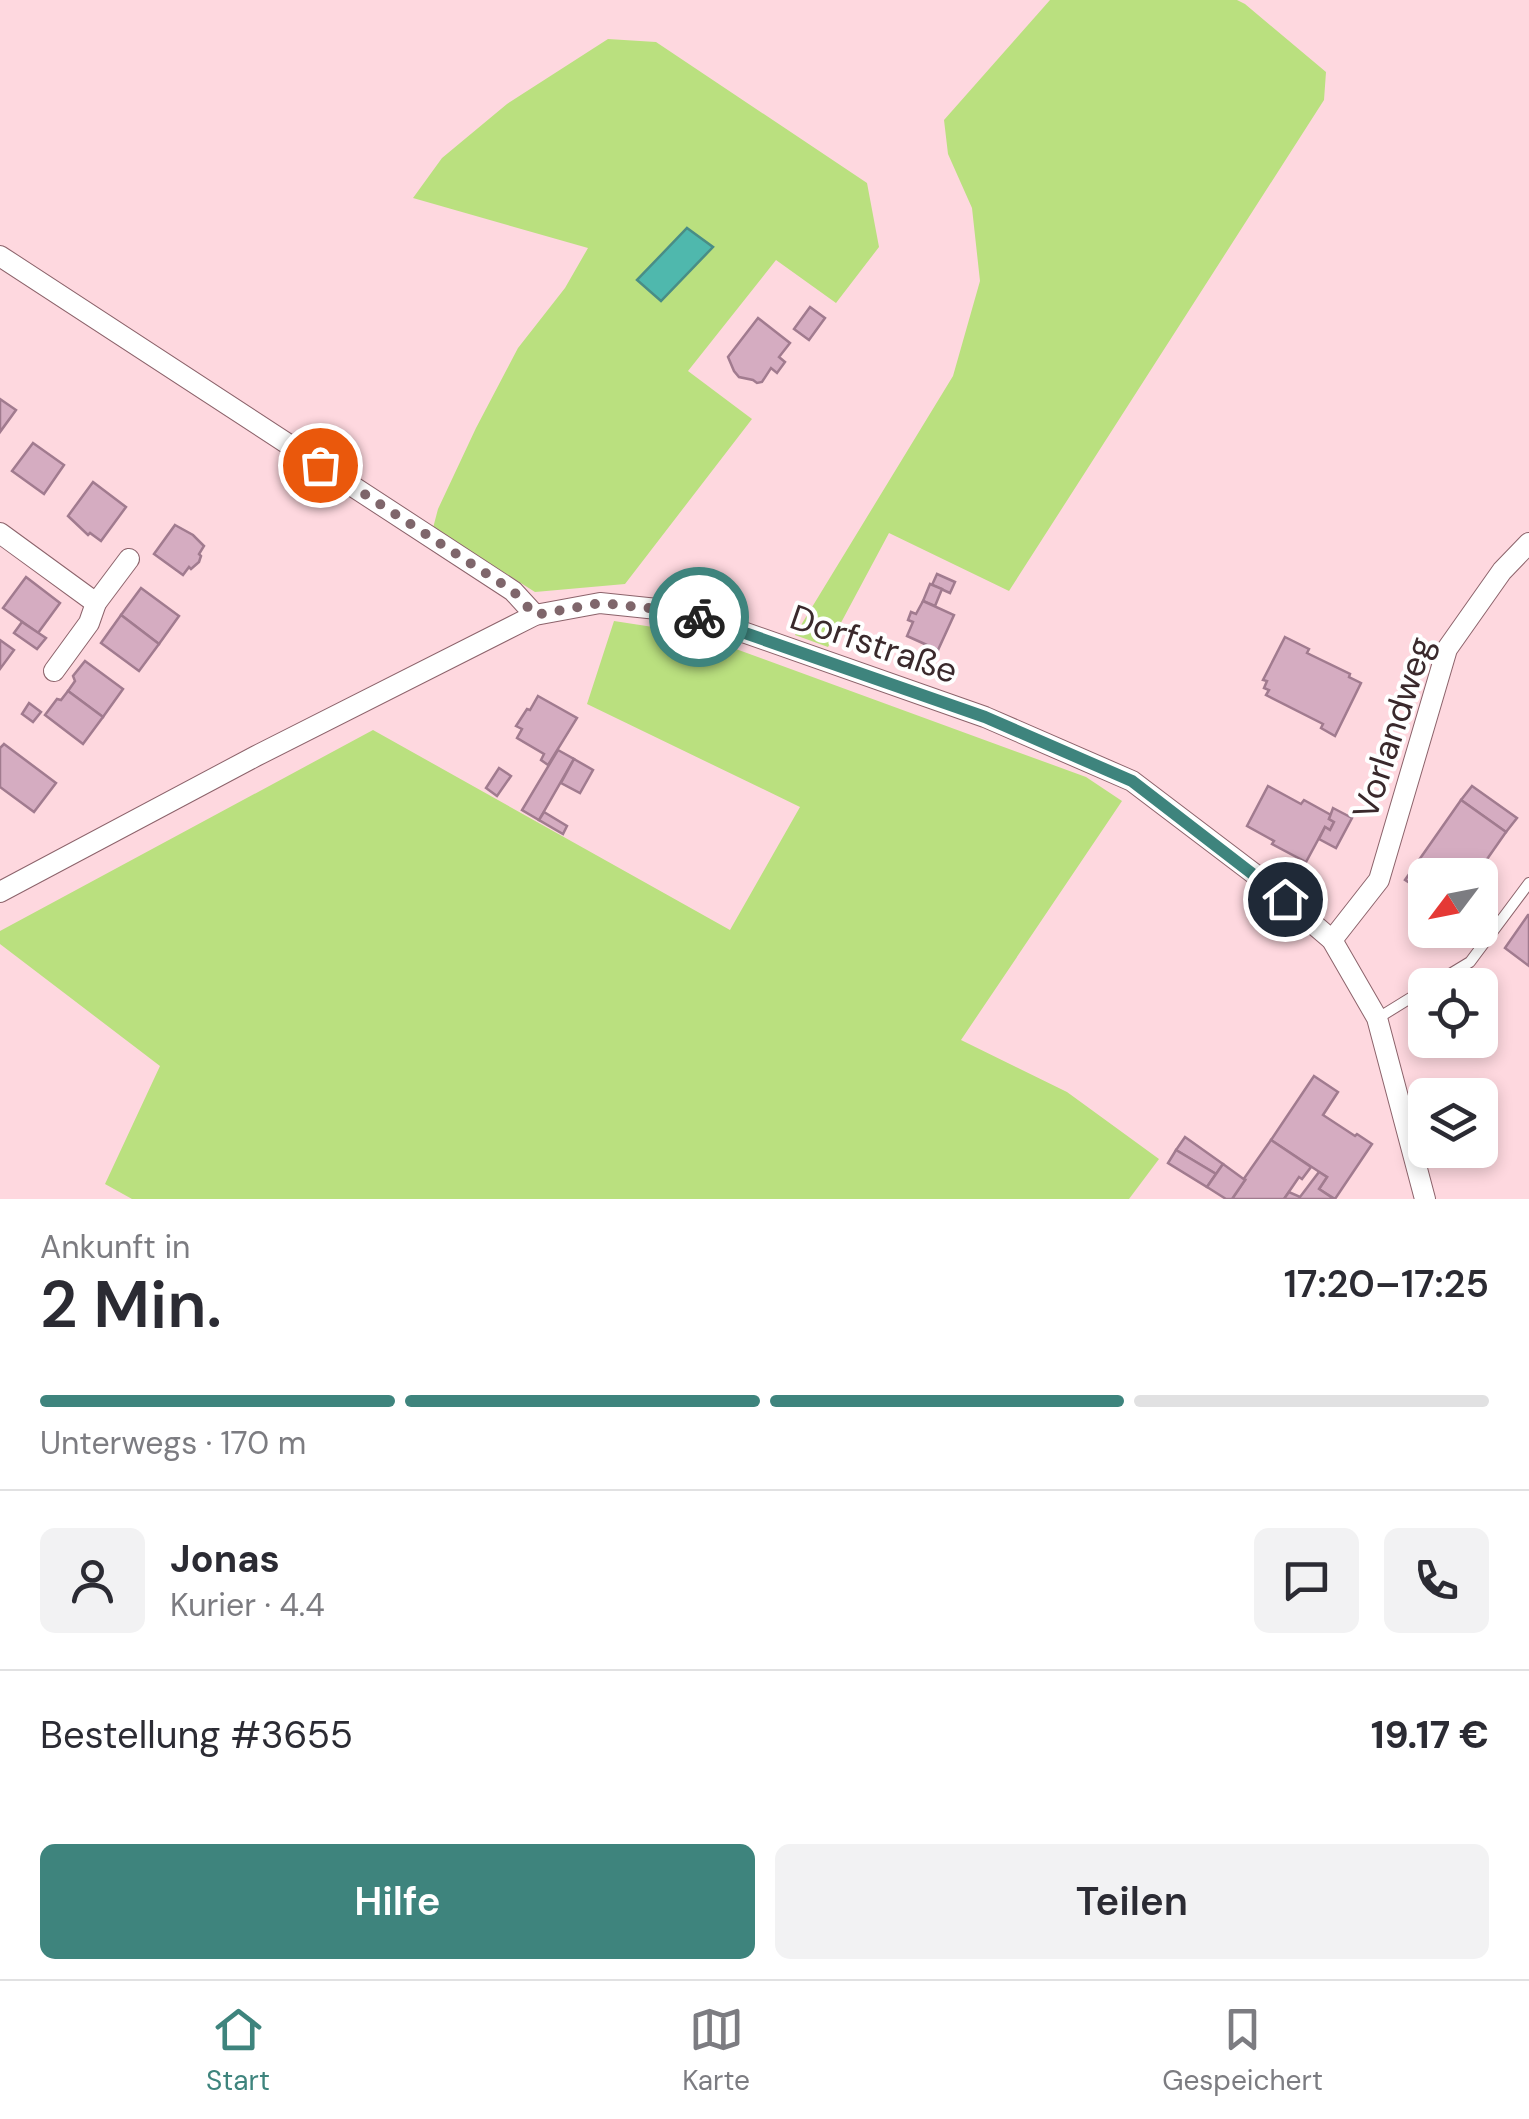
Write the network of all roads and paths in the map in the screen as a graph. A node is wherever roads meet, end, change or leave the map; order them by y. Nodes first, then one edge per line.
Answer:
1 (0, 256) edge
2 (0, 533) edge
3 (1529, 543) edge
4 (129, 559) dead end
5 (96, 603) junction
6 (535, 615) junction
7 (54, 671) dead end
8 (1529, 883) edge
9 (0, 892) edge
10 (1332, 940) junction
11 (1460, 968) edge
12 (1408, 999) edge
13 (1377, 1018) junction
14 (1425, 1199) edge

1 - 6 street
2 - 5 street
3 - 10 street, Vorlandweg
4 - 5 street
5 - 7 street
6 - 9 street, Dorfstraße
6 - 10 street, Dorfstraße
8 - 11 lane
10 - 13 street, Dorfstraße
12 - 13 lane
13 - 14 street, Dorfstraße

